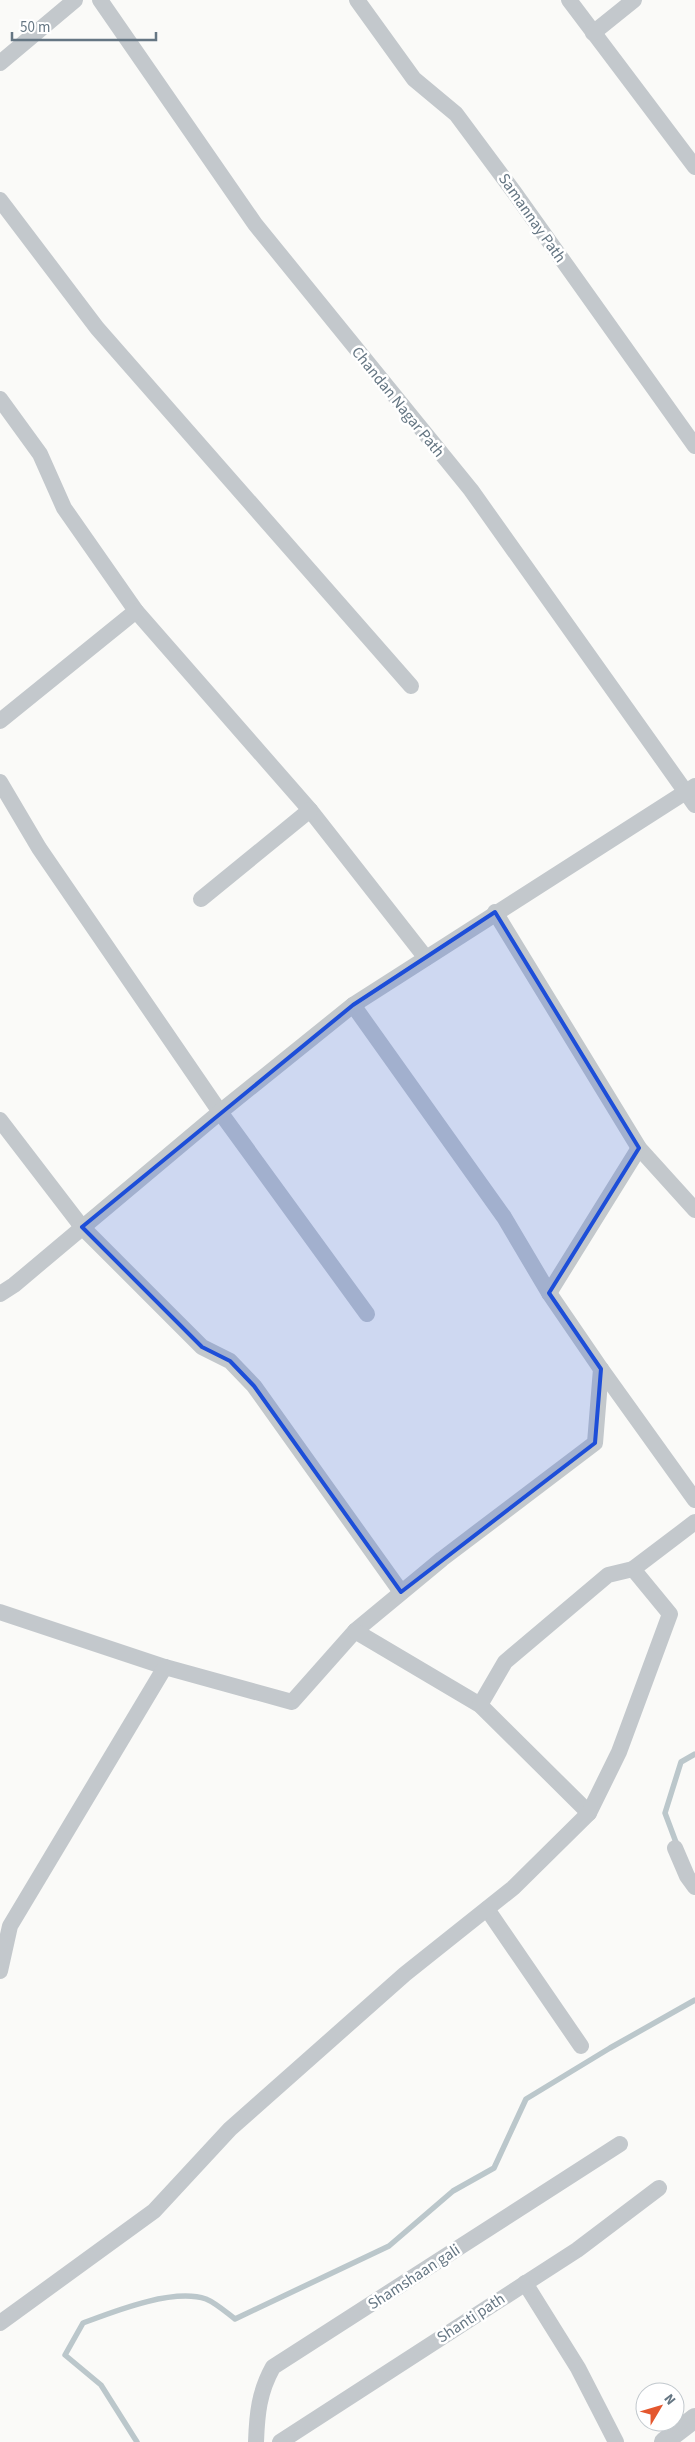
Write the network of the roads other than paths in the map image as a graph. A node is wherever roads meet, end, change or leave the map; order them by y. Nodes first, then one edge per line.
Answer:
1 (75, 0) edge
2 (100, 0) edge
3 (357, 0) edge
4 (569, 0) edge
5 (634, 0) edge
6 (593, 32) junction
7 (0, 63) edge
8 (695, 168) edge
9 (0, 200) edge
10 (0, 399) edge
11 (695, 446) edge
12 (136, 611) junction
13 (411, 686) dead end
14 (0, 721) edge
15 (0, 782) edge
16 (690, 789) edge
17 (695, 805) edge
18 (310, 810) junction
19 (201, 899) dead end
20 (496, 912) junction
21 (426, 958) junction
22 (353, 1005) junction
23 (220, 1112) junction
24 (0, 1120) edge
25 (639, 1148) junction
26 (695, 1210) edge
27 (82, 1227) junction
28 (549, 1293) junction
29 (0, 1294) edge
30 (367, 1314) dead end
31 (601, 1369) junction
32 (695, 1500) edge
33 (695, 1522) edge
34 (634, 1569) junction
35 (402, 1592) junction
36 (0, 1612) edge
37 (354, 1631) junction
38 (165, 1667) junction
39 (480, 1705) junction
40 (590, 1813) junction
41 (675, 1848) dead end
42 (695, 1887) edge
43 (487, 1909) junction
44 (0, 1971) edge
45 (581, 2046) dead end
46 (620, 2144) dead end
47 (659, 2188) dead end
48 (525, 2283) junction
49 (0, 2323) edge
50 (695, 2418) edge
51 (256, 2442) edge
52 (280, 2442) edge
53 (616, 2442) edge
54 (664, 2442) edge

1 - 7 street
2 - 16 street, Chandan Nagar Path
3 - 11 street, Samannay Path
4 - 6 street
5 - 6 street
6 - 8 street
9 - 13 street
10 - 12 street
12 - 14 street
12 - 18 street
15 - 23 street
16 - 17 street, Chandan Nagar Path
16 - 20 street
18 - 19 street
18 - 21 street
20 - 21 street
20 - 25 street
21 - 22 street
22 - 23 street
22 - 28 street
23 - 27 street
23 - 30 street
24 - 27 street
25 - 26 street
25 - 28 street
27 - 29 street
27 - 35 street
28 - 31 street
31 - 32 street
31 - 35 street
33 - 34 street
34 - 39 street
34 - 40 street
35 - 37 street
36 - 38 street
37 - 38 street
37 - 39 street
38 - 44 street
39 - 40 street
40 - 43 street
41 - 42 street
43 - 45 street
43 - 49 street
46 - 51 street, Shamshaan gali
47 - 48 street, Shanti path
48 - 52 street, Shanti path
48 - 53 street
50 - 54 street

